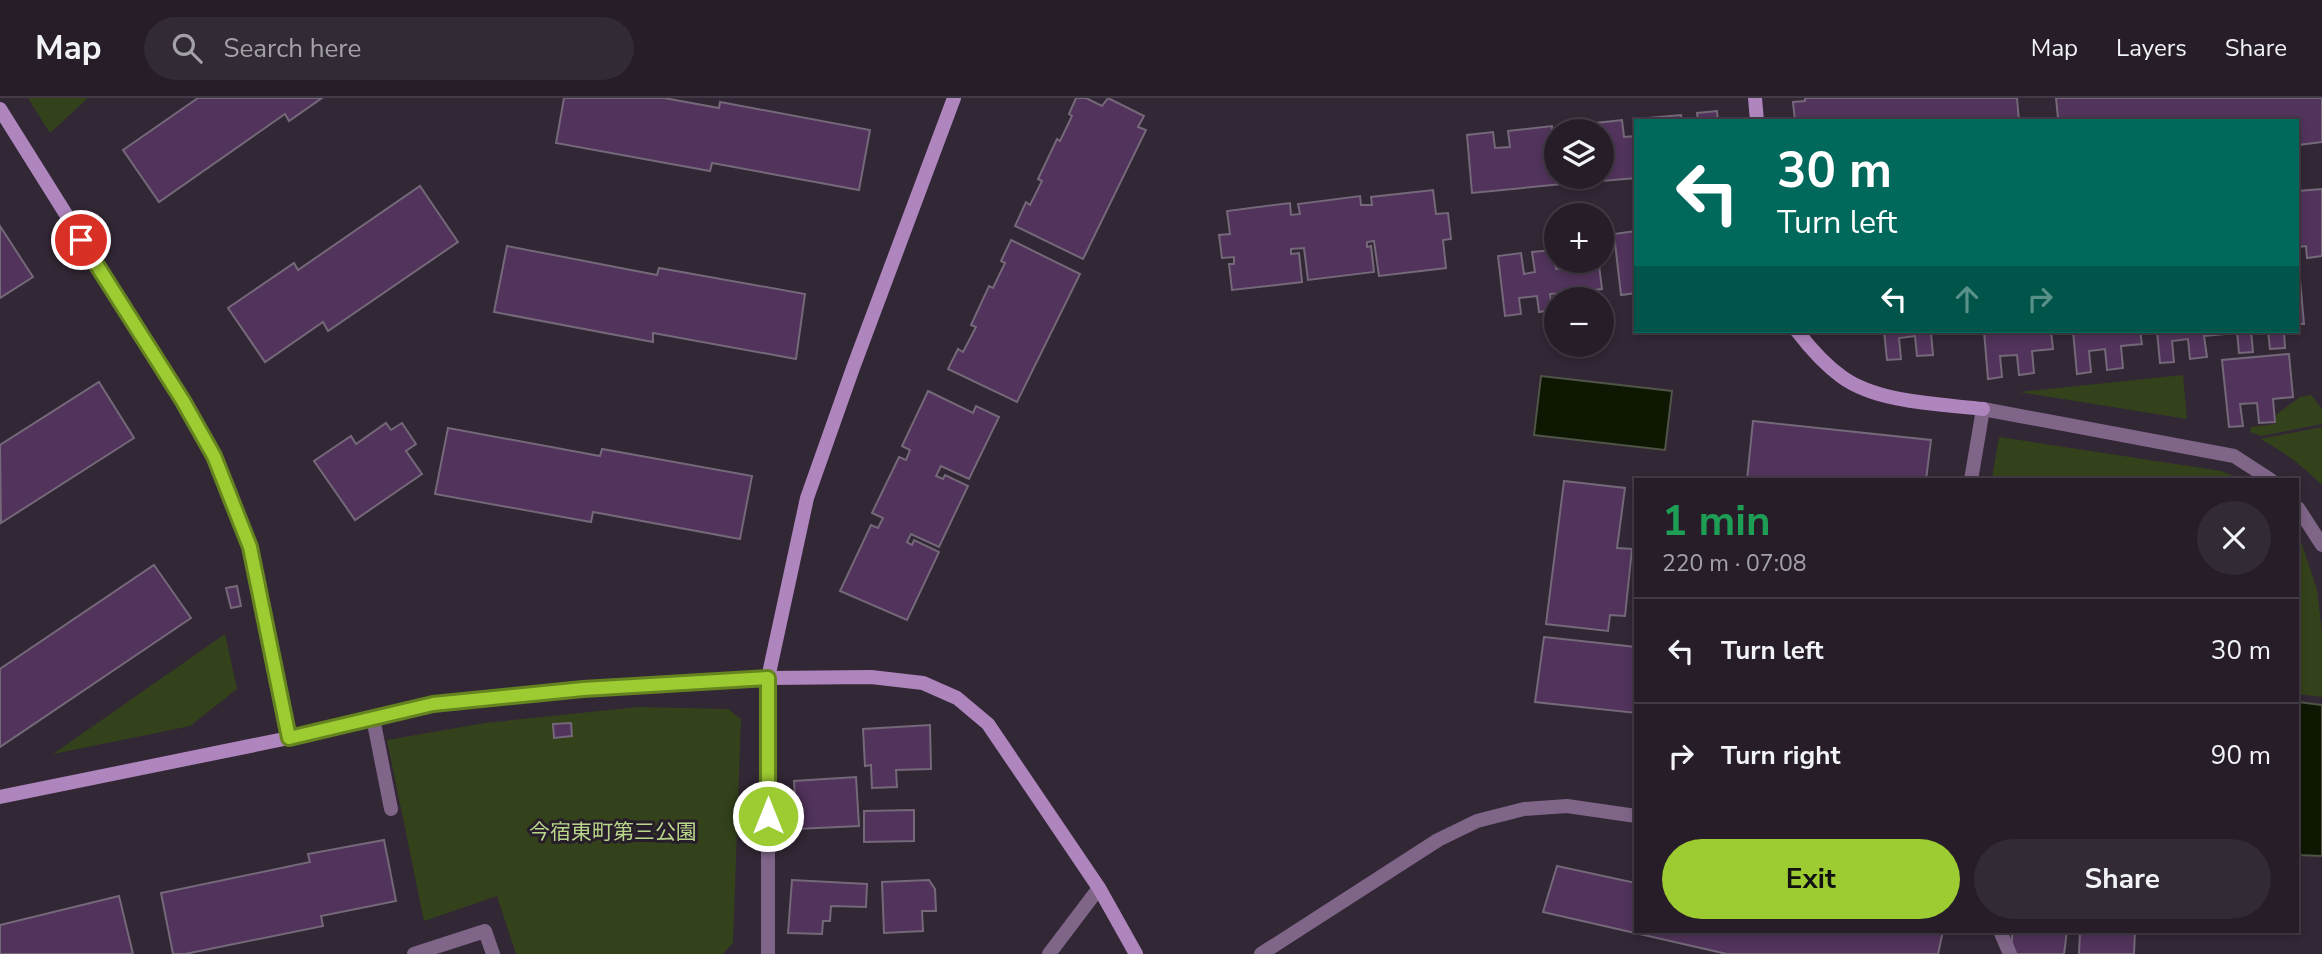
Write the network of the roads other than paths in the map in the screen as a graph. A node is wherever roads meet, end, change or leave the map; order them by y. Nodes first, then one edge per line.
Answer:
1 (954, 98) edge
2 (1755, 98) edge
3 (0, 109) edge
4 (1757, 119) edge
5 (1799, 333) edge
6 (1983, 409) junction
7 (1971, 478) edge
8 (2268, 478) edge
9 (2299, 510) edge
10 (2322, 545) edge
11 (768, 678) junction
12 (373, 718) junction
13 (289, 738) junction
14 (0, 797) edge
15 (391, 809) dead end
16 (1634, 817) edge
17 (1099, 888) junction
18 (2001, 933) edge
19 (414, 954) edge
20 (493, 954) edge
21 (768, 954) edge
22 (1049, 954) edge
23 (1136, 954) edge
24 (1261, 954) edge
25 (2010, 954) edge

1 - 11 street
2 - 4 street
3 - 13 street
5 - 6 street
6 - 7 street
6 - 8 street
9 - 10 street
11 - 12 street
11 - 17 street
11 - 21 street
12 - 13 street
12 - 15 street
13 - 14 street
16 - 24 street
17 - 22 street
17 - 23 street
18 - 25 street
19 - 20 street

